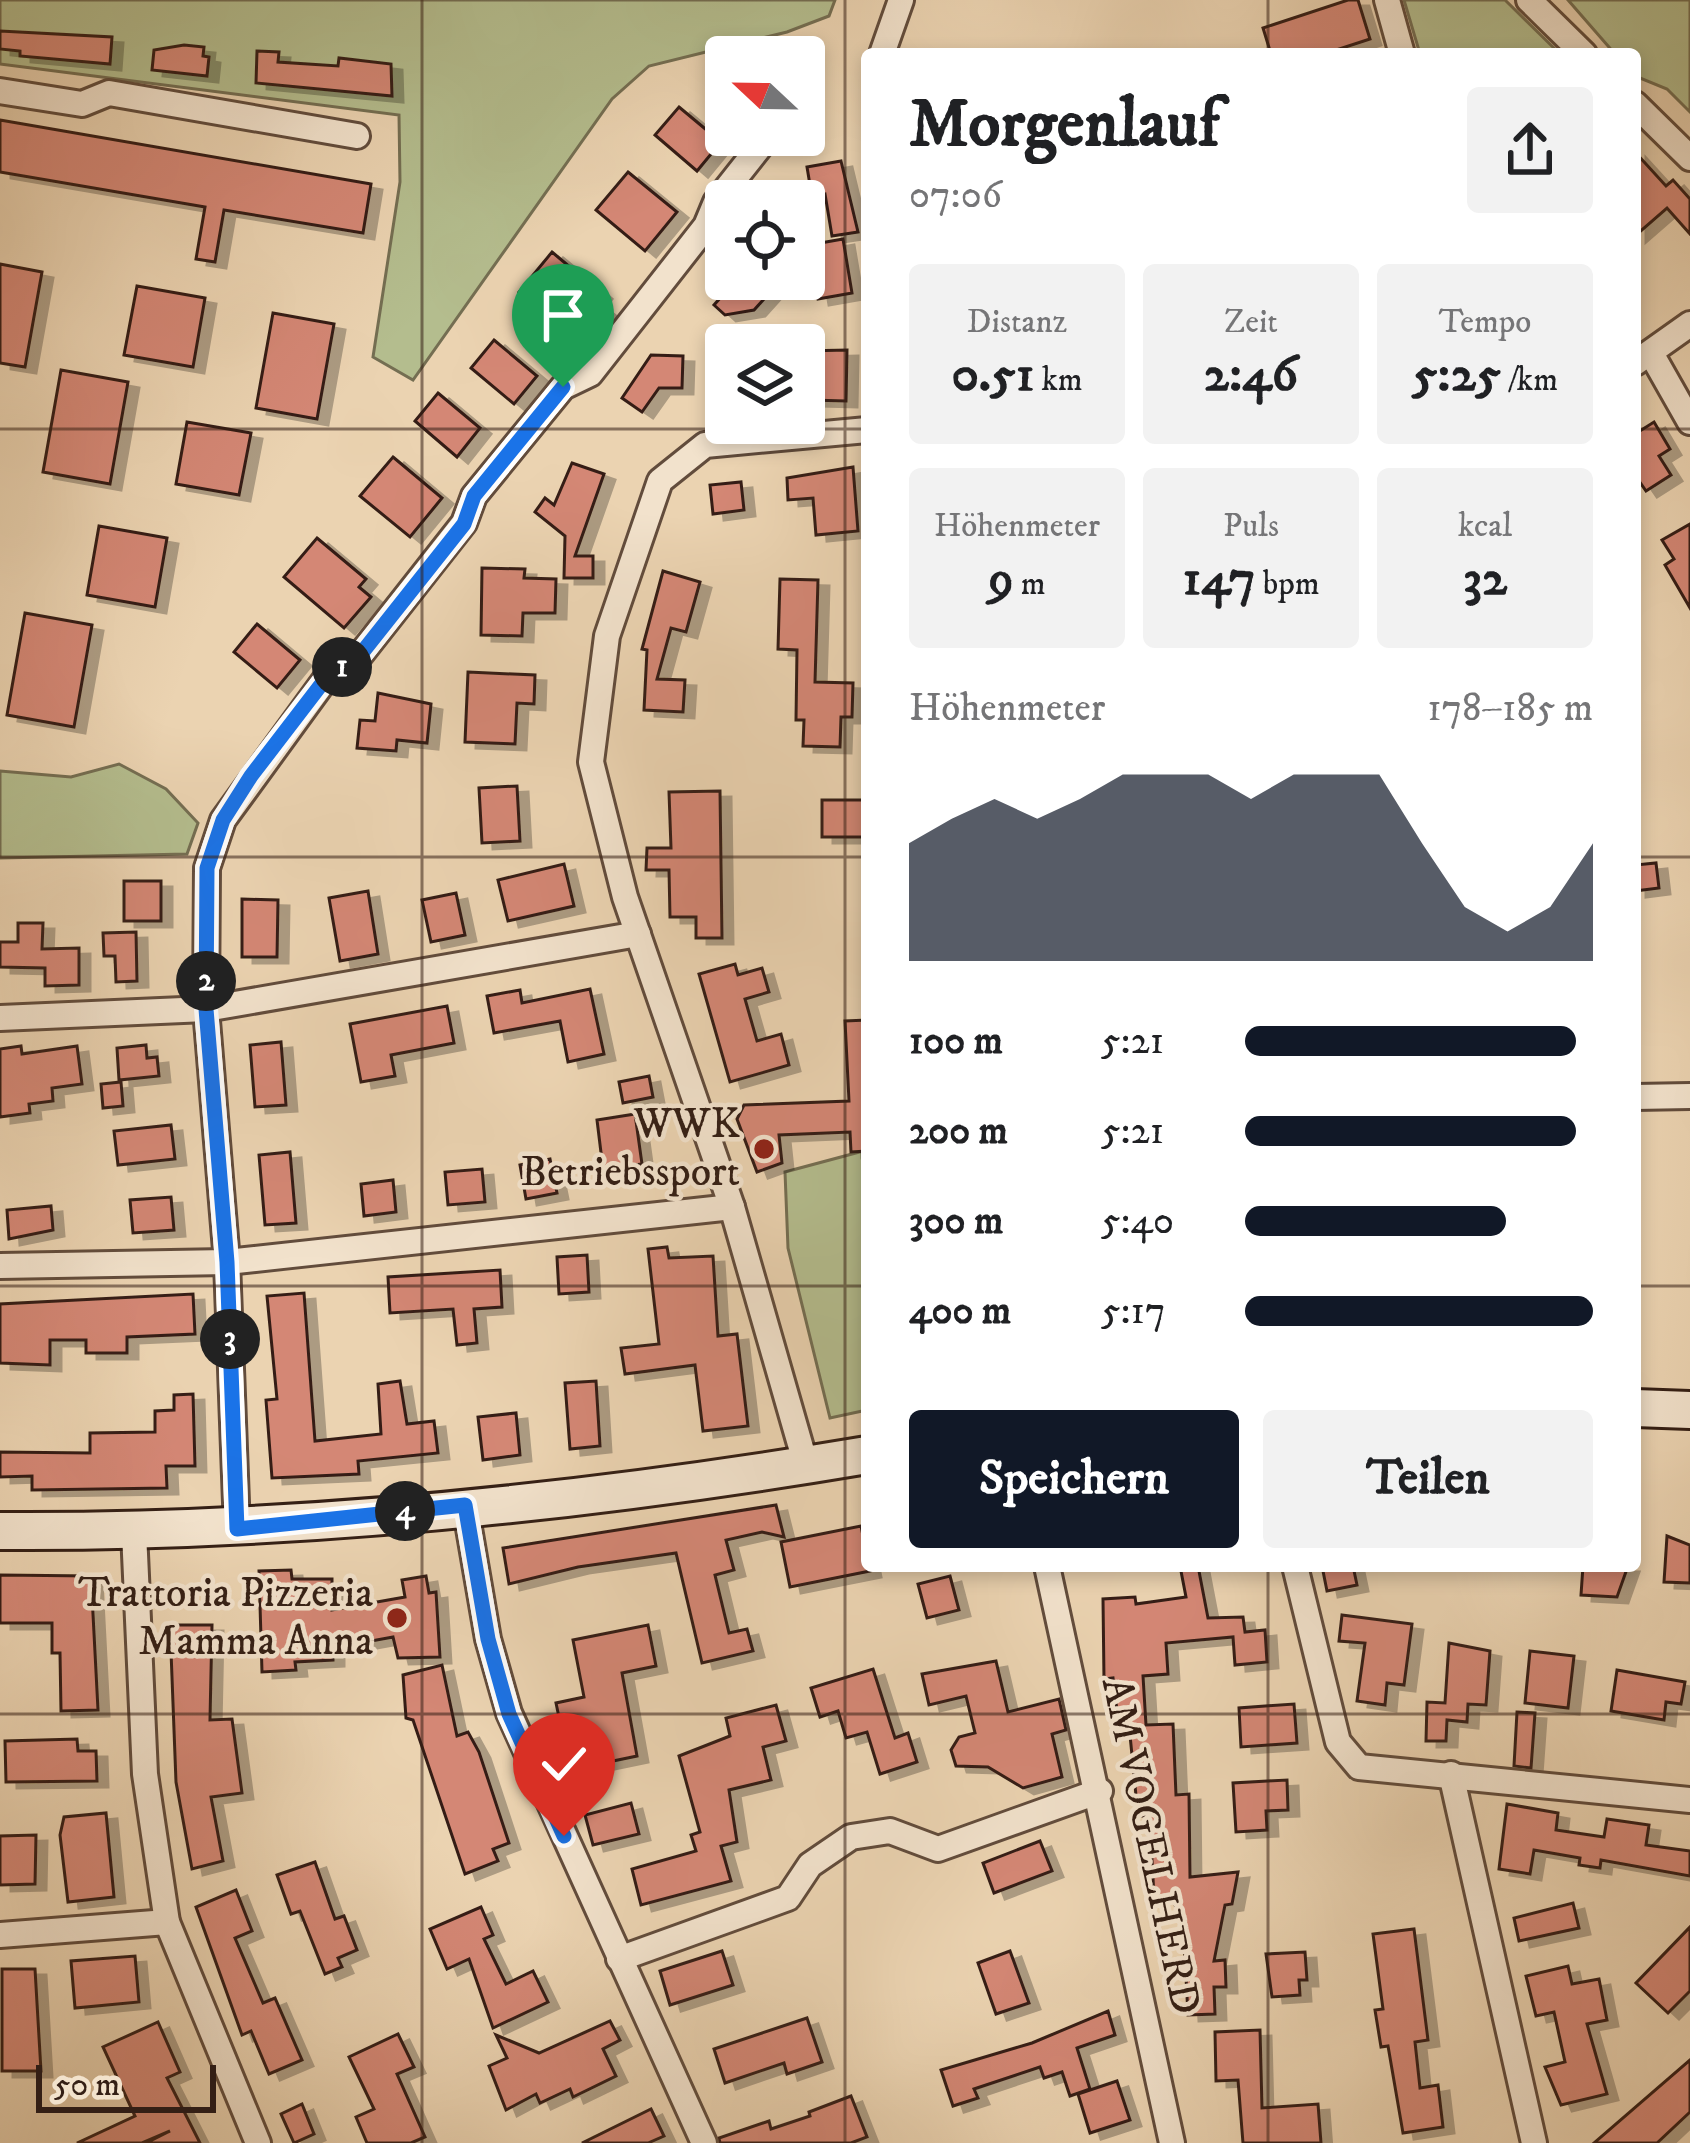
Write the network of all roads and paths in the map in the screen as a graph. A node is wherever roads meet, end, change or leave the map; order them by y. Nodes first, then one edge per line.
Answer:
1 (901, 0) edge
2 (1388, 0) edge
3 (1529, 0) edge
4 (884, 48) edge
5 (1400, 48) edge
6 (1578, 48) edge
7 (0, 91) edge
8 (1641, 110) edge
9 (357, 136) dead end
10 (752, 156) edge
11 (1690, 158) edge
12 (1690, 324) edge
13 (1643, 359) edge
14 (1690, 422) edge
15 (861, 431) edge
16 (638, 934) junction
17 (206, 1009) junction
18 (0, 1018) edge
19 (1690, 1096) edge
20 (1641, 1097) edge
21 (732, 1207) junction
22 (227, 1262) junction
23 (0, 1266) edge
24 (1641, 1408) edge
25 (1690, 1410) edge
26 (861, 1456) edge
27 (806, 1465) junction
28 (465, 1505) junction
29 (237, 1529) junction
30 (0, 1531) edge
31 (134, 1532) junction
32 (1048, 1572) edge
33 (1296, 1572) edge
34 (1450, 1774) junction
35 (1100, 1791) junction
36 (1690, 1800) edge
37 (167, 1922) junction
38 (0, 1936) edge
39 (619, 1959) junction
40 (258, 2143) edge
41 (704, 2143) edge
42 (1172, 2143) edge
43 (1534, 2143) edge

1 - 4 street
2 - 5 street
3 - 6 street
7 - 9 street
8 - 11 street
10 - 17 street
12 - 13 street
13 - 14 street
15 - 16 street
16 - 17 street
16 - 21 street
17 - 18 street
17 - 22 street
19 - 20 street
21 - 22 street
21 - 27 street
22 - 23 street
22 - 29 street
24 - 25 street
26 - 27 street
27 - 28 street
28 - 29 street
28 - 39 street
29 - 31 street
30 - 31 street
31 - 37 street
32 - 35 street, AM VOGELHERD
33 - 34 street
34 - 36 street
34 - 43 street
35 - 39 street
35 - 42 street, AM VOGELHERD
37 - 38 street
37 - 40 street
39 - 41 street

